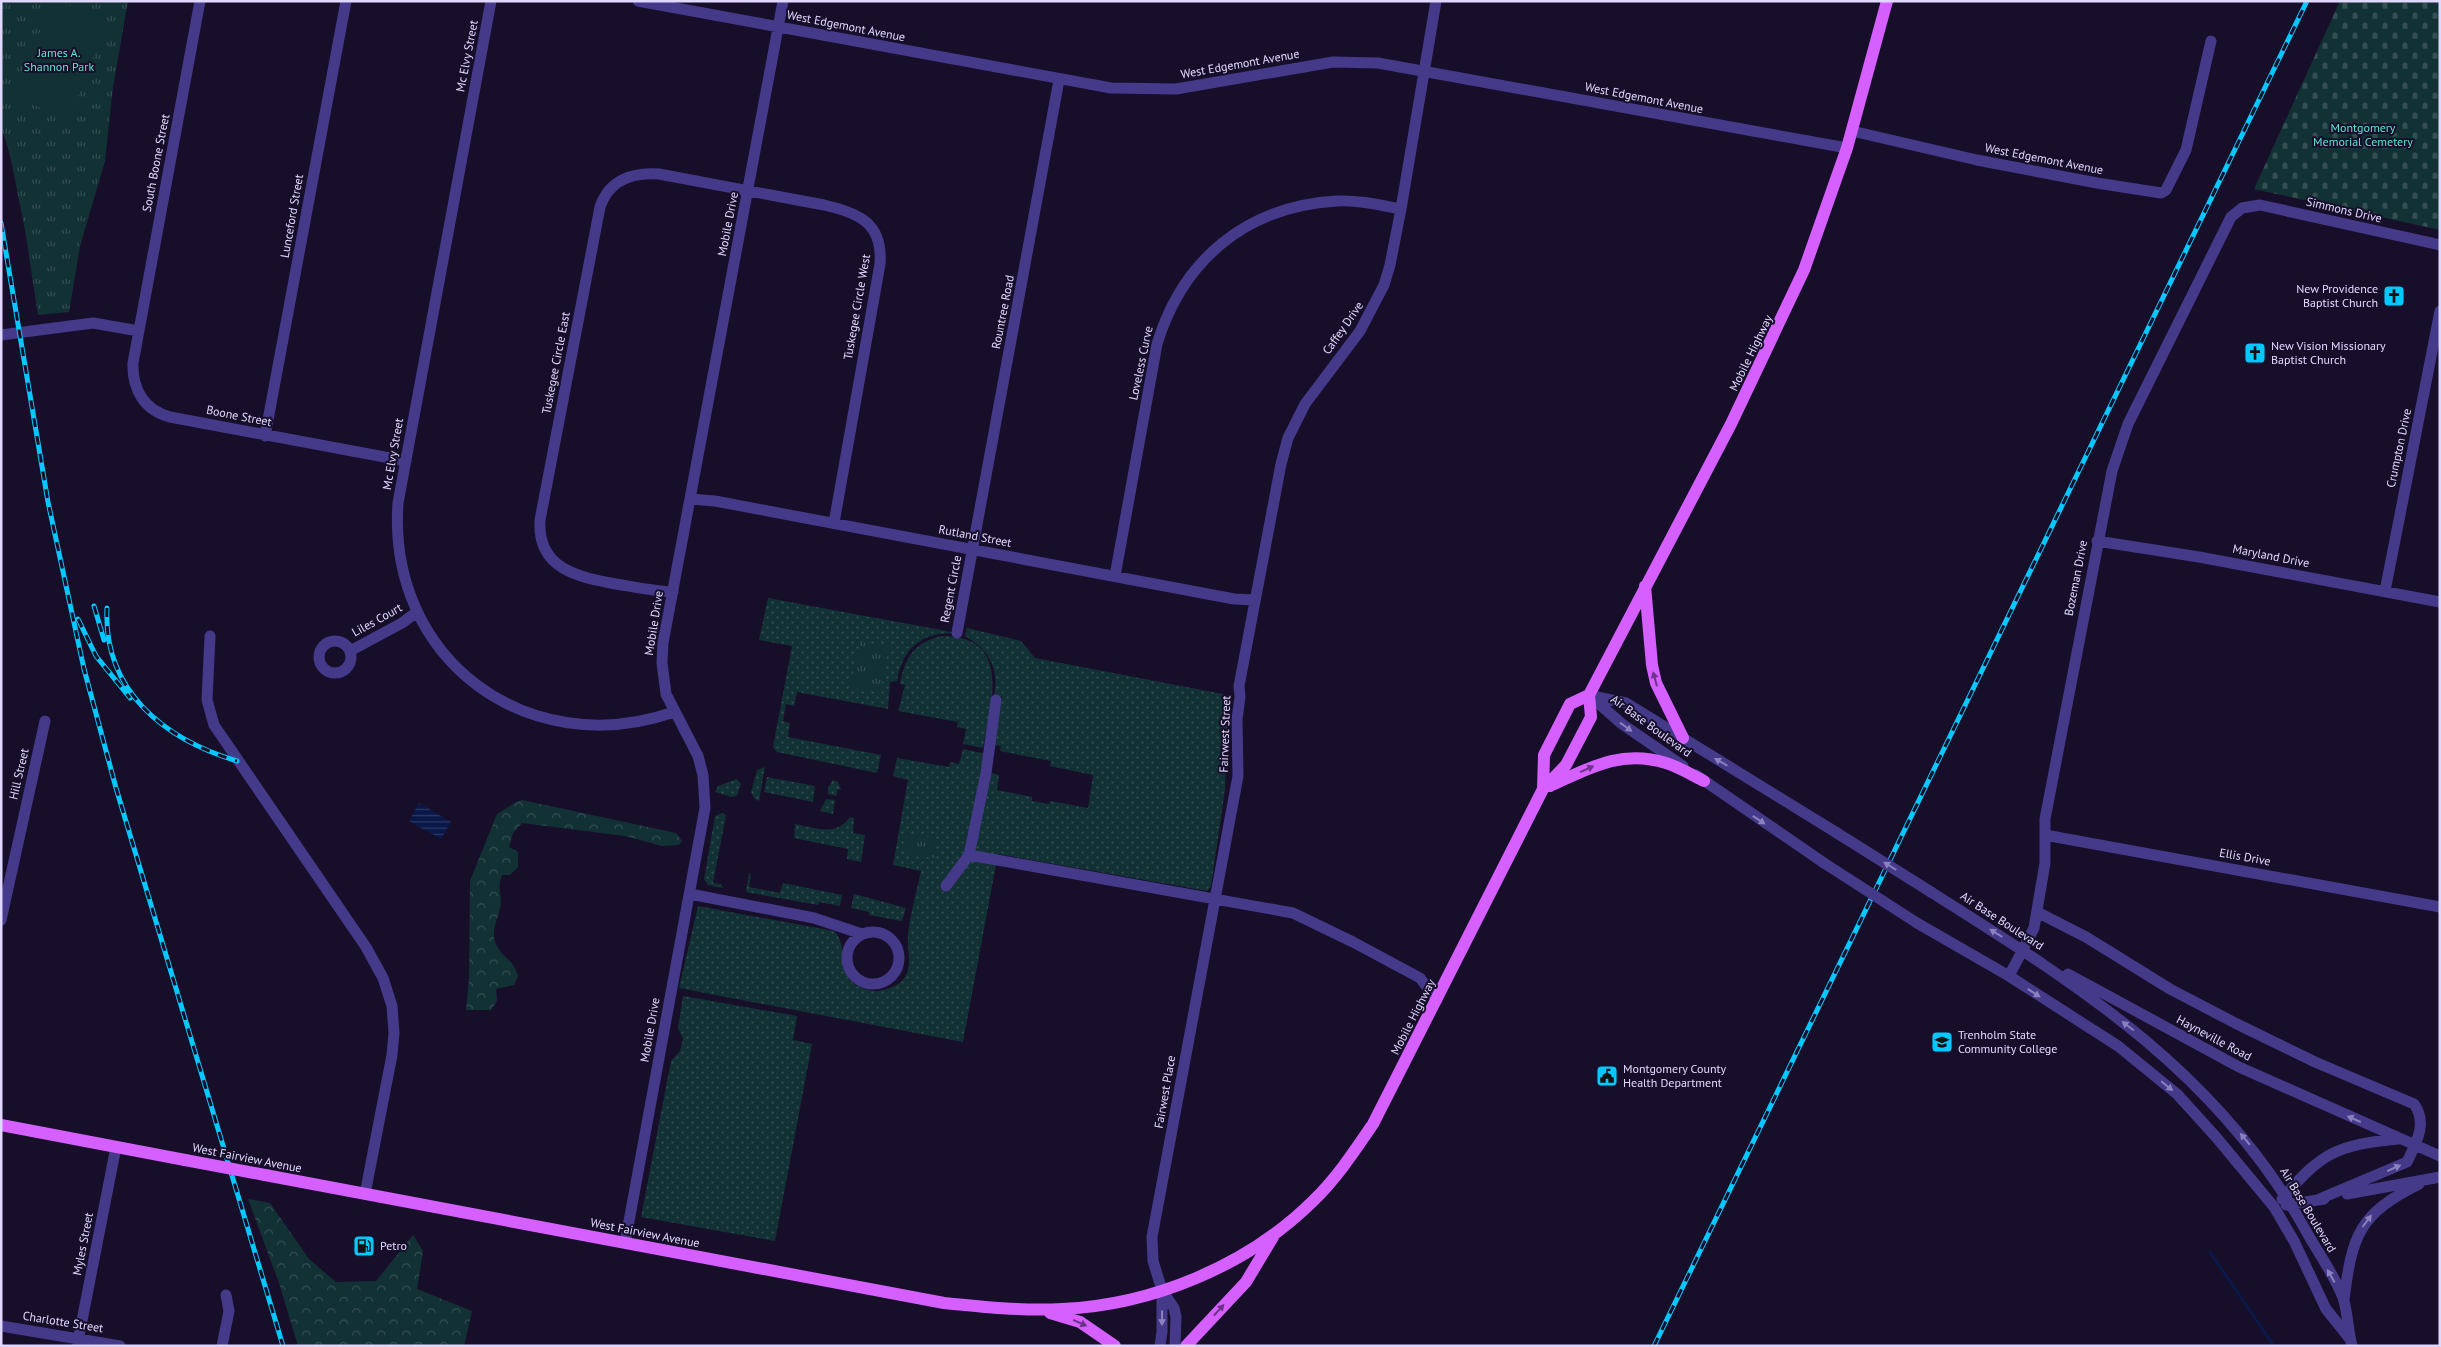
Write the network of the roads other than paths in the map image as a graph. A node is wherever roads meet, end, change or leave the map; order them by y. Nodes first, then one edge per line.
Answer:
1 (200, 1) edge
2 (346, 1) edge
3 (491, 1) edge
4 (638, 1) edge
5 (783, 1) edge
6 (1436, 1) edge
7 (1887, 1) edge
8 (778, 27) junction
9 (2211, 41) dead end
10 (1425, 71) junction
11 (1060, 80) junction
12 (1852, 131) junction
13 (1847, 148) junction
14 (748, 190) junction
15 (2242, 208) joint
16 (1401, 209) junction
17 (2440, 245) edge
18 (2440, 311) edge
19 (139, 331) junction
20 (1, 335) edge
21 (266, 436) junction
22 (406, 461) junction
23 (690, 499) junction
24 (834, 523) junction
25 (2097, 541) junction
26 (973, 549) junction
27 (1115, 576) junction
28 (1645, 586) junction
29 (2385, 591) junction
30 (673, 592) junction
31 (1255, 600) junction
32 (2440, 602) edge
33 (417, 612) junction
34 (957, 633) dead end
35 (210, 636) dead end
36 (350, 651) dead end
37 (1589, 695) junction
38 (996, 700) dead end
39 (674, 712) junction
40 (45, 721) dead end
41 (1683, 738) junction
42 (1704, 781) junction
43 (1543, 789) junction
44 (2045, 835) junction
45 (969, 855) junction
46 (946, 886) dead end
47 (690, 894) junction
48 (1214, 898) junction
49 (2440, 907) edge
50 (2037, 912) junction
51 (1, 920) edge
52 (862, 934) junction
53 (2023, 950) junction
54 (2009, 976) junction
55 (1437, 1000) junction
56 (1, 1125) edge
57 (2398, 1139) junction
58 (2414, 1146) junction
59 (116, 1147) junction
60 (2440, 1156) edge
61 (2435, 1177) edge
62 (365, 1194) junction
63 (2289, 1199) junction
64 (2317, 1200) junction
65 (2274, 1207) junction
66 (1274, 1234) junction
67 (625, 1243) junction
68 (1162, 1290) junction
69 (226, 1295) dead end
70 (2344, 1300) junction
71 (1040, 1310) junction
72 (1, 1326) edge
73 (77, 1342) edge
74 (2351, 1342) edge
75 (120, 1346) edge
76 (222, 1346) edge
77 (1115, 1346) edge
78 (1160, 1346) edge
79 (1174, 1346) edge
80 (1186, 1346) edge

1 - 19 street, South Boone Street
2 - 21 street, Lunceford Street
3 - 22 street, Mc Elvy Street
4 - 8 street, West Edgemont Avenue
5 - 8 street, Mobile Drive
6 - 10 street, Caffey Drive
7 - 12 main road, Mobile Highway
8 - 11 street, West Edgemont Avenue
8 - 14 street, Mobile Drive
9 - 12 street, West Edgemont Avenue
10 - 11 street, West Edgemont Avenue
10 - 13 street, West Edgemont Avenue
10 - 16 street, Caffey Drive
11 - 26 street, Rountree Road
12 - 13 main road, Mobile Highway
13 - 28 main road, Mobile Highway
14 - 23 street, Mobile Drive
14 - 24 street, Tuskegee Circle West
14 - 30 street, Tuskegee Circle East
15 - 17 street, Simmons Drive
15 - 25 street, Bozeman Drive
16 - 27 street, Loveless Curve
16 - 31 street, Caffey Drive
18 - 29 street, Crumpton Drive
19 - 20 street
19 - 21 street, Boone Street
21 - 22 street, Boone Street
22 - 33 street, Mc Elvy Street
23 - 24 street, Rutland Street
23 - 30 street, Mobile Drive
24 - 26 street, Rutland Street
25 - 29 street, Maryland Drive
25 - 44 street, Bozeman Drive
26 - 27 street, Rutland Street
26 - 34 street, Regent Circle
27 - 31 street, Rutland Street
28 - 37 main road, Mobile Highway
41 -> 28 main road
29 - 32 street, Maryland Drive
30 - 39 street, Mobile Drive
31 - 48 street, Fairwest Street
33 - 36 street, Liles Court
33 - 39 street, Mc Elvy Street
35 - 62 street
37 - 41 street, Air Base Boulevard
37 -> 42 street, Air Base Boulevard
37 - 43 main road, Mobile Highway
37 - 43 main road, Mobile Highway
38 - 45 street
39 - 47 street, Mobile Drive
40 - 51 street, Hill Street
53 -> 41 street, Air Base Boulevard, bridge
43 -> 42 main road
42 -> 54 street, Air Base Boulevard, bridge
43 - 55 main road, Mobile Highway
44 - 49 street, Ellis Drive
44 - 50 street, Bozeman Drive
45 - 46 street
45 - 48 street
47 - 52 street
47 - 67 street, Mobile Drive
48 - 55 street
48 - 68 street, Fairwest Place
50 - 53 street, Bozeman Drive
50 - 58 street
52 - 52 street
53 - 54 street, Bozeman Drive
57 -> 53 street, Hayneville Road
63 -> 53 street, Air Base Boulevard
54 -> 65 street, Air Base Boulevard
55 - 66 main road, Mobile Highway
56 - 59 main road, West Fairview Avenue
57 - 58 street, Hayneville Road
57 - 63 street, Hayneville Road
58 - 60 street, Hayneville Road
64 -> 58 street
59 - 62 main road, West Fairview Avenue, bridge
59 - 73 street, Myles Street
61 - 64 street
70 -> 61 street
62 - 67 main road, West Fairview Avenue
63 - 64 street
63 - 65 street
70 -> 63 street, Air Base Boulevard
65 - 74 street, Air Base Boulevard
66 - 68 main road, West Fairview Avenue
80 -> 66 main road
67 - 71 main road, West Fairview Avenue
68 - 71 main road, West Fairview Avenue
68 -> 78 street
68 - 79 street
69 - 76 street
70 - 74 street, Air Base Boulevard
71 -> 77 main road
72 - 73 street, Charlotte Street
73 - 75 street, Charlotte Street

